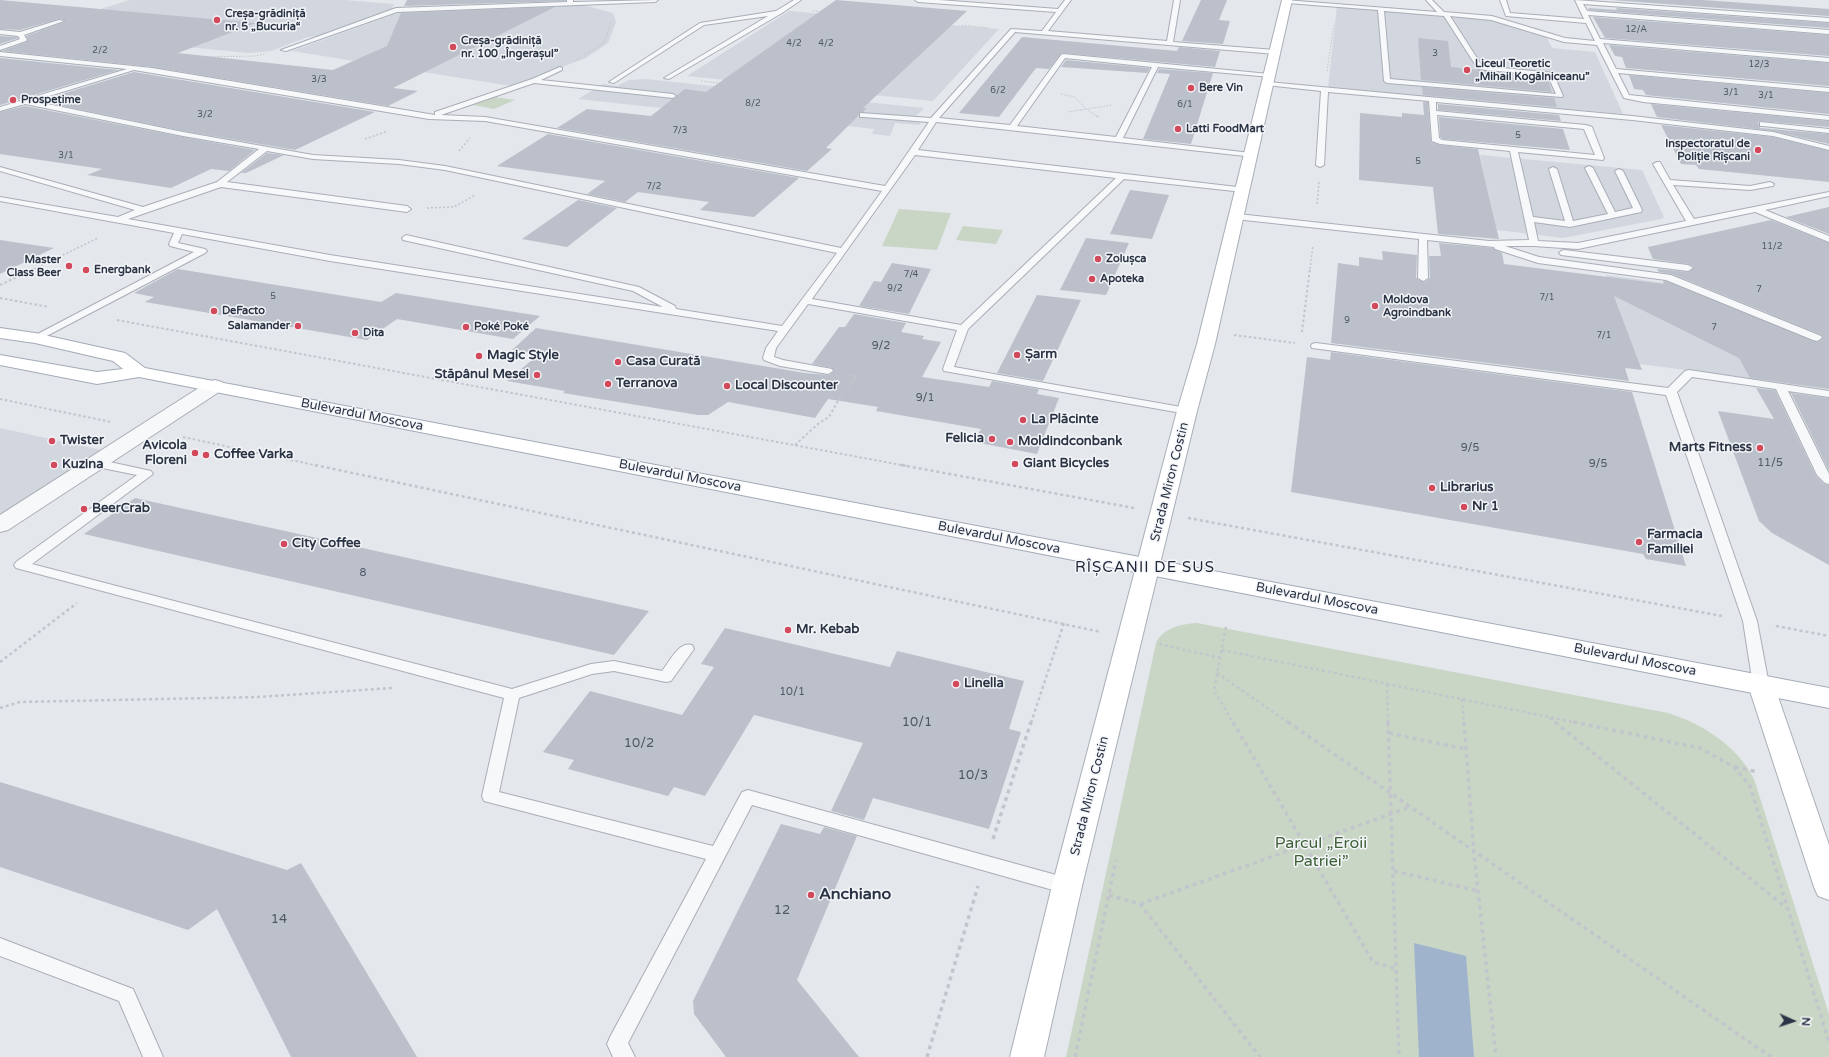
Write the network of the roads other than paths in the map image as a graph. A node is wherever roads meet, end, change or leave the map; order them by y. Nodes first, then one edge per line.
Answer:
1 (655, 0) edge
2 (798, 0) edge
3 (918, 0) edge
4 (1068, 0) edge
5 (1177, 0) edge
6 (1429, 0) edge
7 (1503, 0) edge
8 (1287, 1) edge
9 (1578, 1) edge
10 (570, 2) edge
11 (1381, 9) junction
12 (782, 10) junction
13 (1060, 11) junction
14 (1584, 13) junction
15 (1444, 14) junction
16 (1829, 20) edge
17 (62, 21) road end
18 (1589, 22) junction
19 (0, 32) edge
20 (1044, 32) junction
21 (1829, 32) edge
22 (20, 34) junction
23 (1599, 42) junction
24 (1170, 43) junction
25 (0, 48) edge
26 (284, 50) road end
27 (1275, 52) junction
28 (0, 54) edge
29 (1829, 60) edge
30 (1156, 64) junction
31 (136, 69) junction
32 (560, 69) road end
33 (1613, 71) junction
34 (667, 78) road end
35 (1268, 80) junction
36 (533, 81) junction
37 (612, 82) dead end
38 (1325, 89) junction
39 (1829, 90) edge
40 (673, 96) dead end
41 (1432, 99) junction
42 (26, 102) junction
43 (0, 110) edge
44 (1647, 112) dead end
45 (1434, 113) junction
46 (863, 115) dead end
47 (429, 117) junction
48 (1632, 118) junction
49 (1703, 118) dead end
50 (1829, 118) edge
51 (934, 119) junction
52 (1758, 124) dead end
53 (1012, 127) junction
54 (1637, 128) dead end
55 (1829, 131) edge
56 (1118, 140) junction
57 (265, 148) junction
58 (1829, 148) edge
59 (1514, 150) junction
60 (913, 152) junction
61 (1251, 155) junction
62 (1657, 164) dead end
63 (1320, 165) road end
64 (1589, 168) dead end
65 (0, 169) edge
66 (1553, 169) dead end
67 (1619, 171) dead end
68 (1122, 176) junction
69 (1668, 182) junction
70 (220, 184) junction
71 (1770, 184) dead end
72 (886, 189) junction
73 (1243, 190) junction
74 (1829, 194) edge
75 (0, 199) edge
76 (407, 208) road end
77 (1755, 209) junction
78 (143, 210) junction
79 (1238, 216) junction
80 (1612, 216) junction
81 (1529, 219) junction
82 (119, 220) junction
83 (1692, 223) junction
84 (1570, 224) junction
85 (179, 231) junction
86 (1424, 237) junction
87 (406, 238) dead end
88 (1829, 239) edge
89 (1534, 242) junction
90 (1489, 244) junction
91 (843, 251) junction
92 (1688, 268) dead end
93 (1423, 278) dead end
94 (806, 302) junction
95 (681, 313) junction
96 (963, 328) junction
97 (784, 329) junction
98 (0, 333) edge
99 (35, 338) junction
100 (1818, 338) dead end
101 (1316, 346) dead end
102 (0, 360) edge
103 (828, 371) dead end
104 (139, 372) junction
105 (215, 386) junction
106 (1780, 387) junction
107 (1671, 392) junction
108 (1829, 394) edge
109 (1187, 411) junction
110 (96, 463) junction
111 (1829, 480) edge
112 (0, 525) edge
113 (1149, 567) junction
114 (687, 649) dead end
115 (1761, 685) junction
116 (512, 695) junction
117 (1829, 698) edge
118 (717, 854) junction
119 (1067, 886) junction
120 (1829, 887) edge
121 (0, 947) edge
122 (153, 1057) edge
123 (625, 1057) edge
124 (1027, 1057) edge

1 - 10 lane
2 - 12 lane
3 - 13 lane
4 - 13 lane
5 - 24 lane
6 - 15 lane
7 - 18 lane
8 - 11 lane
8 - 27 street, Strada Miron Costin
9 - 14 lane
9 - 16 lane
10 - 26 lane
11 - 15 lane
11 - 15 lane
12 - 34 lane
12 - 37 lane
13 - 20 lane
14 - 18 lane
14 - 21 lane
15 - 23 lane
17 - 22 lane
18 - 23 lane
19 - 22 lane
20 - 24 lane
20 - 51 lane
22 - 25 lane
23 - 29 lane
23 - 33 lane
24 - 27 lane
27 - 35 street, Strada Miron Costin
28 - 31 lane
30 - 35 lane
30 - 53 lane
30 - 56 lane
31 - 42 lane
31 - 47 lane
32 - 36 lane
33 - 39 lane
33 - 50 lane
35 - 38 lane
35 - 61 street, Strada Miron Costin
36 - 40 lane
36 - 47 lane
38 - 41 lane
38 - 63 lane
41 - 45 lane
41 - 48 lane
42 - 43 lane
42 - 57 lane
44 - 49 lane
45 - 59 lane
45 - 59 lane
46 - 51 lane
47 - 72 lane
48 - 54 lane
48 - 58 lane
51 - 53 lane
51 - 60 lane
52 - 55 lane
53 - 56 lane
56 - 61 lane
57 - 70 lane
57 - 91 lane
59 - 81 lane
60 - 68 lane
60 - 72 lane
61 - 73 street, Strada Miron Costin
62 - 69 lane
64 - 80 lane
65 - 78 lane
66 - 84 lane
67 - 80 lane
68 - 73 lane
68 - 96 lane
69 - 71 lane
69 - 83 lane
70 - 76 lane
70 - 78 lane
72 - 91 lane
73 - 79 street, Strada Miron Costin
74 - 77 lane
75 - 82 lane
77 - 83 lane
77 - 88 lane
78 - 82 lane
79 - 86 lane
79 - 109 street, Strada Miron Costin
80 - 84 lane
81 - 84 lane
81 - 89 lane
82 - 85 lane
83 - 89 lane
85 - 95 lane
85 - 99 lane
86 - 90 lane
86 - 93 lane
87 - 95 lane
89 - 90 lane
90 - 92 lane
90 - 100 lane
91 - 94 lane
94 - 96 lane
94 - 97 lane
95 - 97 lane
96 - 109 lane
97 - 103 lane
98 - 99 street, Bulevardul Moscova
99 - 104 street, Bulevardul Moscova
101 - 107 lane
102 - 104 street, Bulevardul Moscova
104 - 105 street, Bulevardul Moscova
105 - 110 street
105 - 113 street, Bulevardul Moscova
106 - 107 lane
106 - 108 lane
106 - 111 lane
107 - 115 lane
109 - 113 street, Strada Miron Costin
110 - 112 street
110 - 116 lane
113 - 115 street, Bulevardul Moscova
113 - 119 street, Strada Miron Costin
114 - 116 lane
115 - 117 street, Bulevardul Moscova
115 - 120 street
116 - 118 lane
118 - 119 lane
118 - 123 lane
119 - 124 street, Strada Miron Costin
121 - 122 lane

